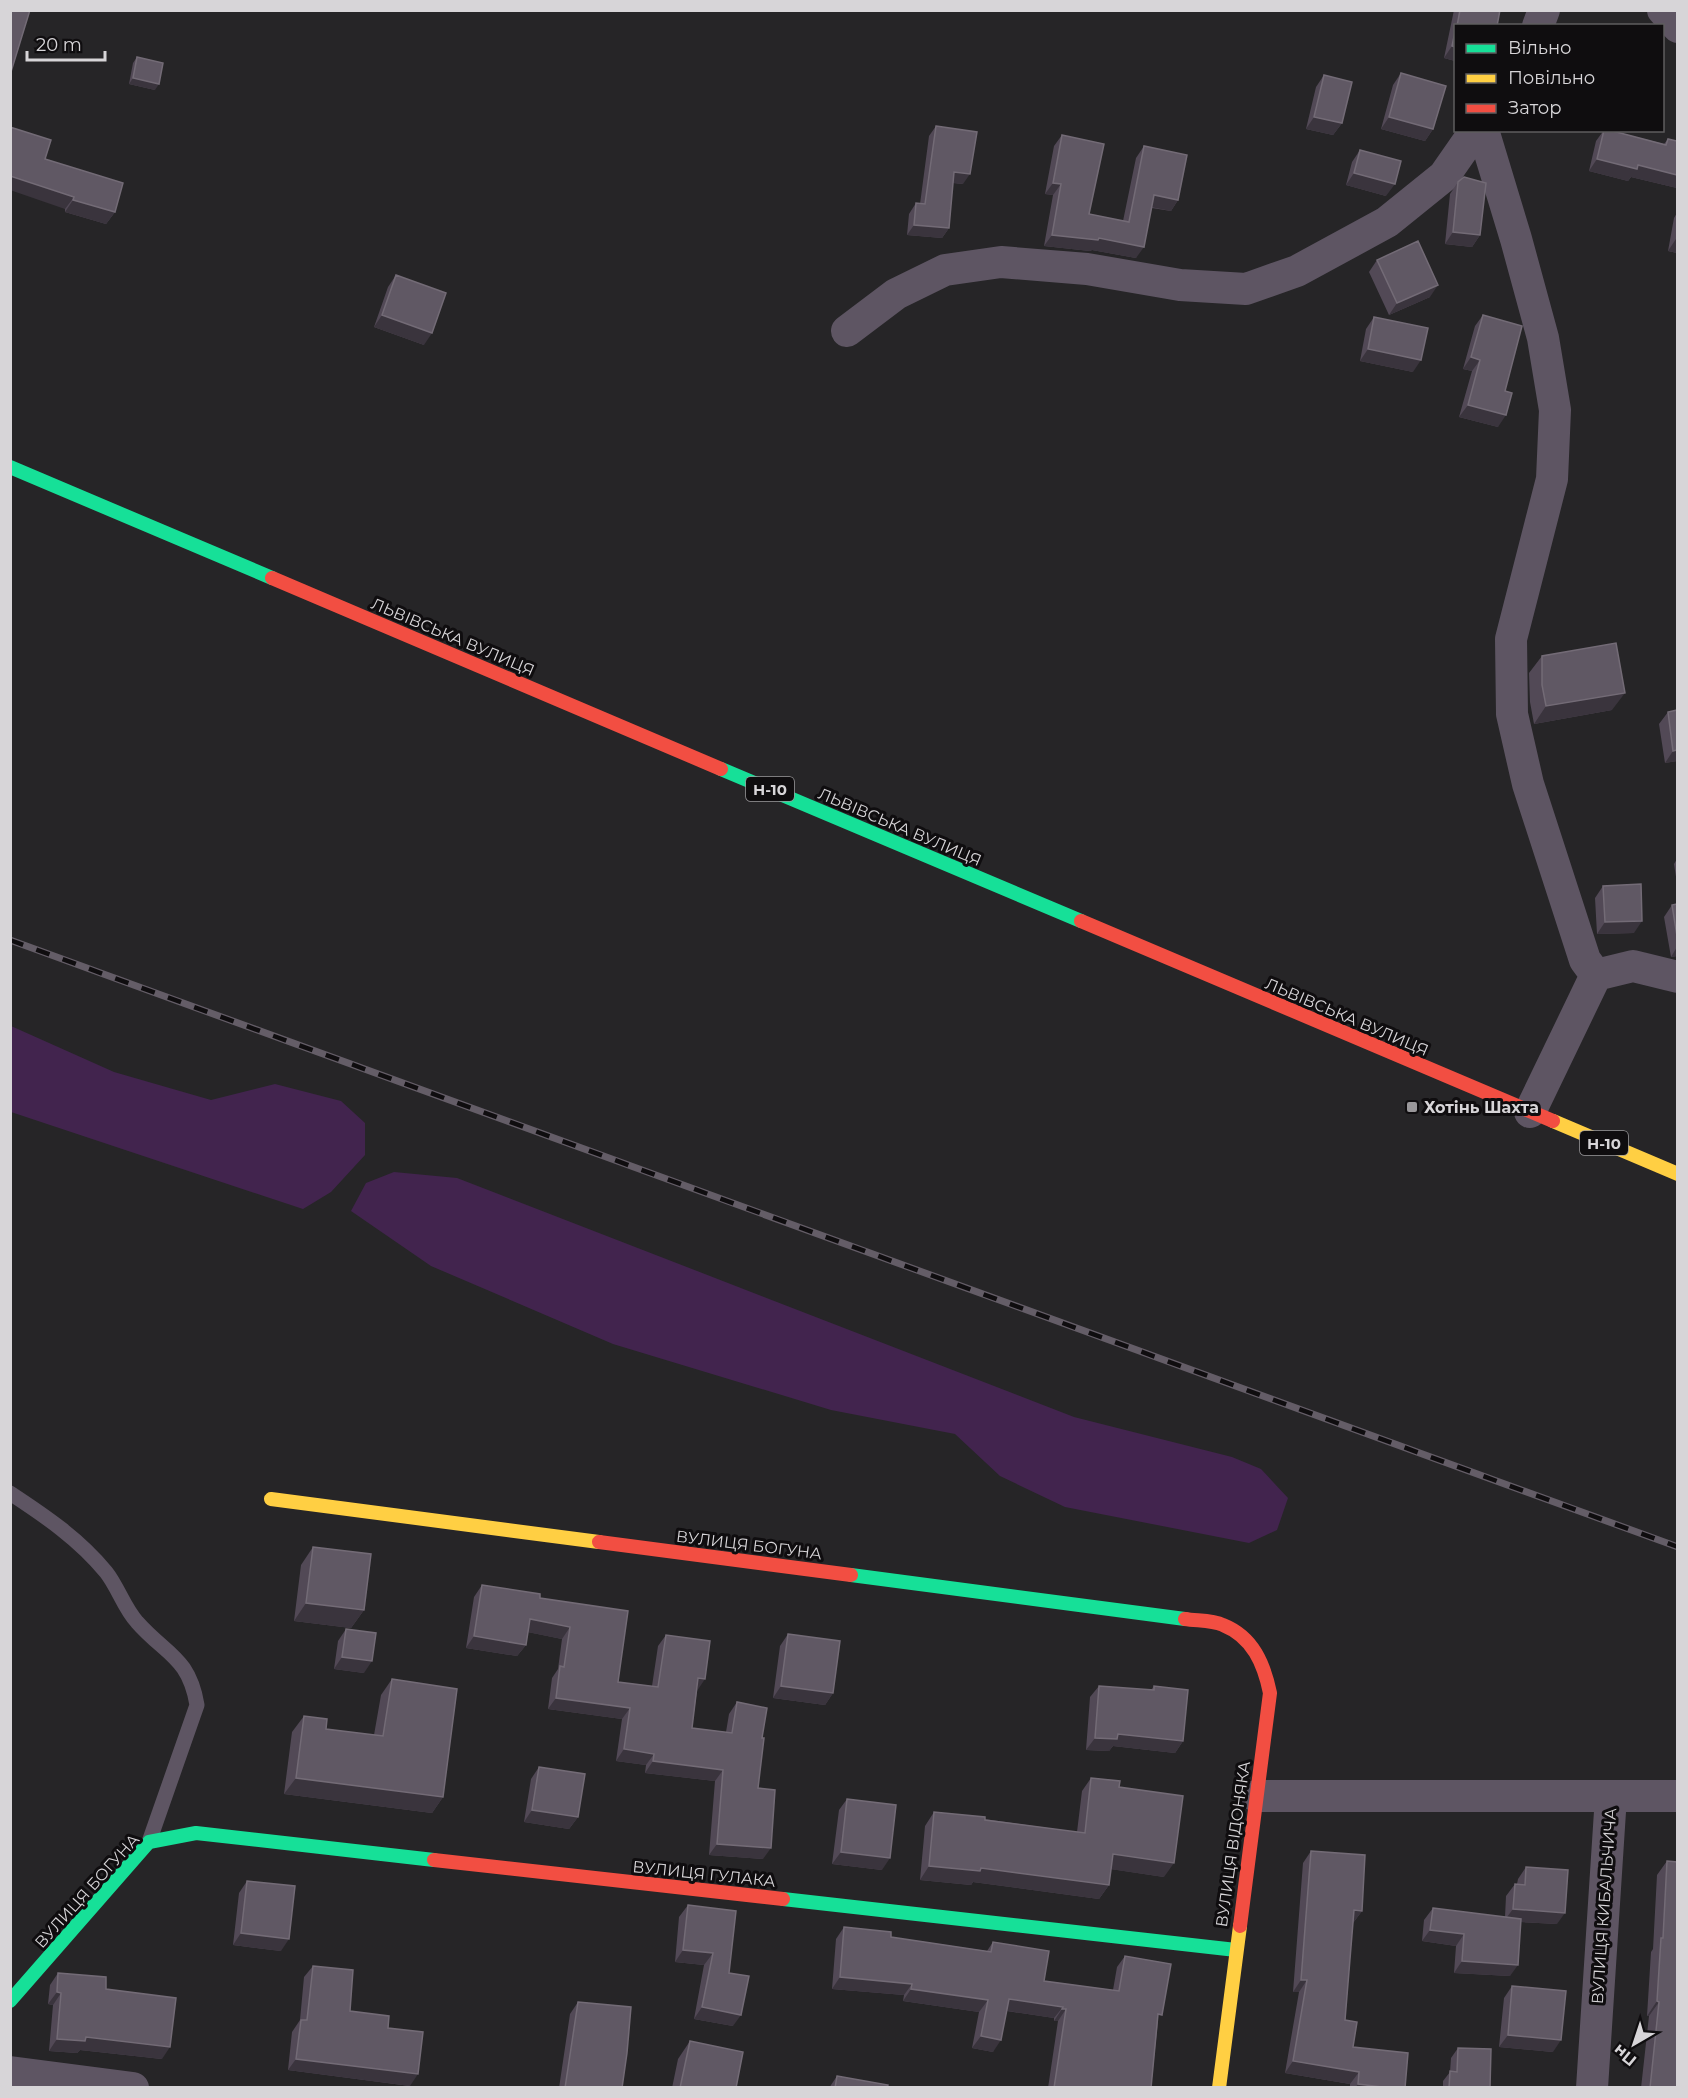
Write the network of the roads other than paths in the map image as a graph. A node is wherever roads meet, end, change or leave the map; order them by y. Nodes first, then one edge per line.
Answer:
1 (1663, 10) edge
2 (1677, 27) edge
3 (1475, 132) edge
4 (1484, 132) edge
5 (847, 331) dead end
6 (10, 467) edge
7 (1596, 975) junction
8 (1677, 977) edge
9 (1530, 1112) junction
10 (1677, 1174) edge
11 (10, 1493) edge
12 (271, 1499) dead end
13 (1222, 1624) joint
14 (1256, 1796) junction
15 (1611, 1796) junction
16 (1677, 1796) edge
17 (169, 1838) joint
18 (150, 1842) junction
19 (1236, 1950) junction
20 (10, 2001) edge
21 (10, 2072) edge
22 (133, 2088) edge
23 (1219, 2088) edge
24 (1592, 2088) edge

1 - 2 street
3 - 5 street
4 - 7 street
6 - 9 street, ЛЬВІВСЬКА ВУЛИЦЯ / Н-10
7 - 8 street
7 - 9 street
9 - 10 street, ЛЬВІВСЬКА ВУЛИЦЯ / Н-10
11 - 18 lane
12 - 13 street, ВУЛИЦЯ БОГУНА
13 - 14 street, ВУЛИЦЯ ВІДОНЯКА
14 - 15 street
14 - 19 street, ВУЛИЦЯ ВІДОНЯКА
15 - 16 street
15 - 24 street, ВУЛИЦЯ КИБАЛЬЧИЧА
17 - 18 street, ВУЛИЦЯ БОГУНА
17 - 19 street, ВУЛИЦЯ ГУЛАКА
18 - 20 street, ВУЛИЦЯ БОГУНА
19 - 23 street, ВУЛИЦЯ ВІДОНЯКА
21 - 22 street

